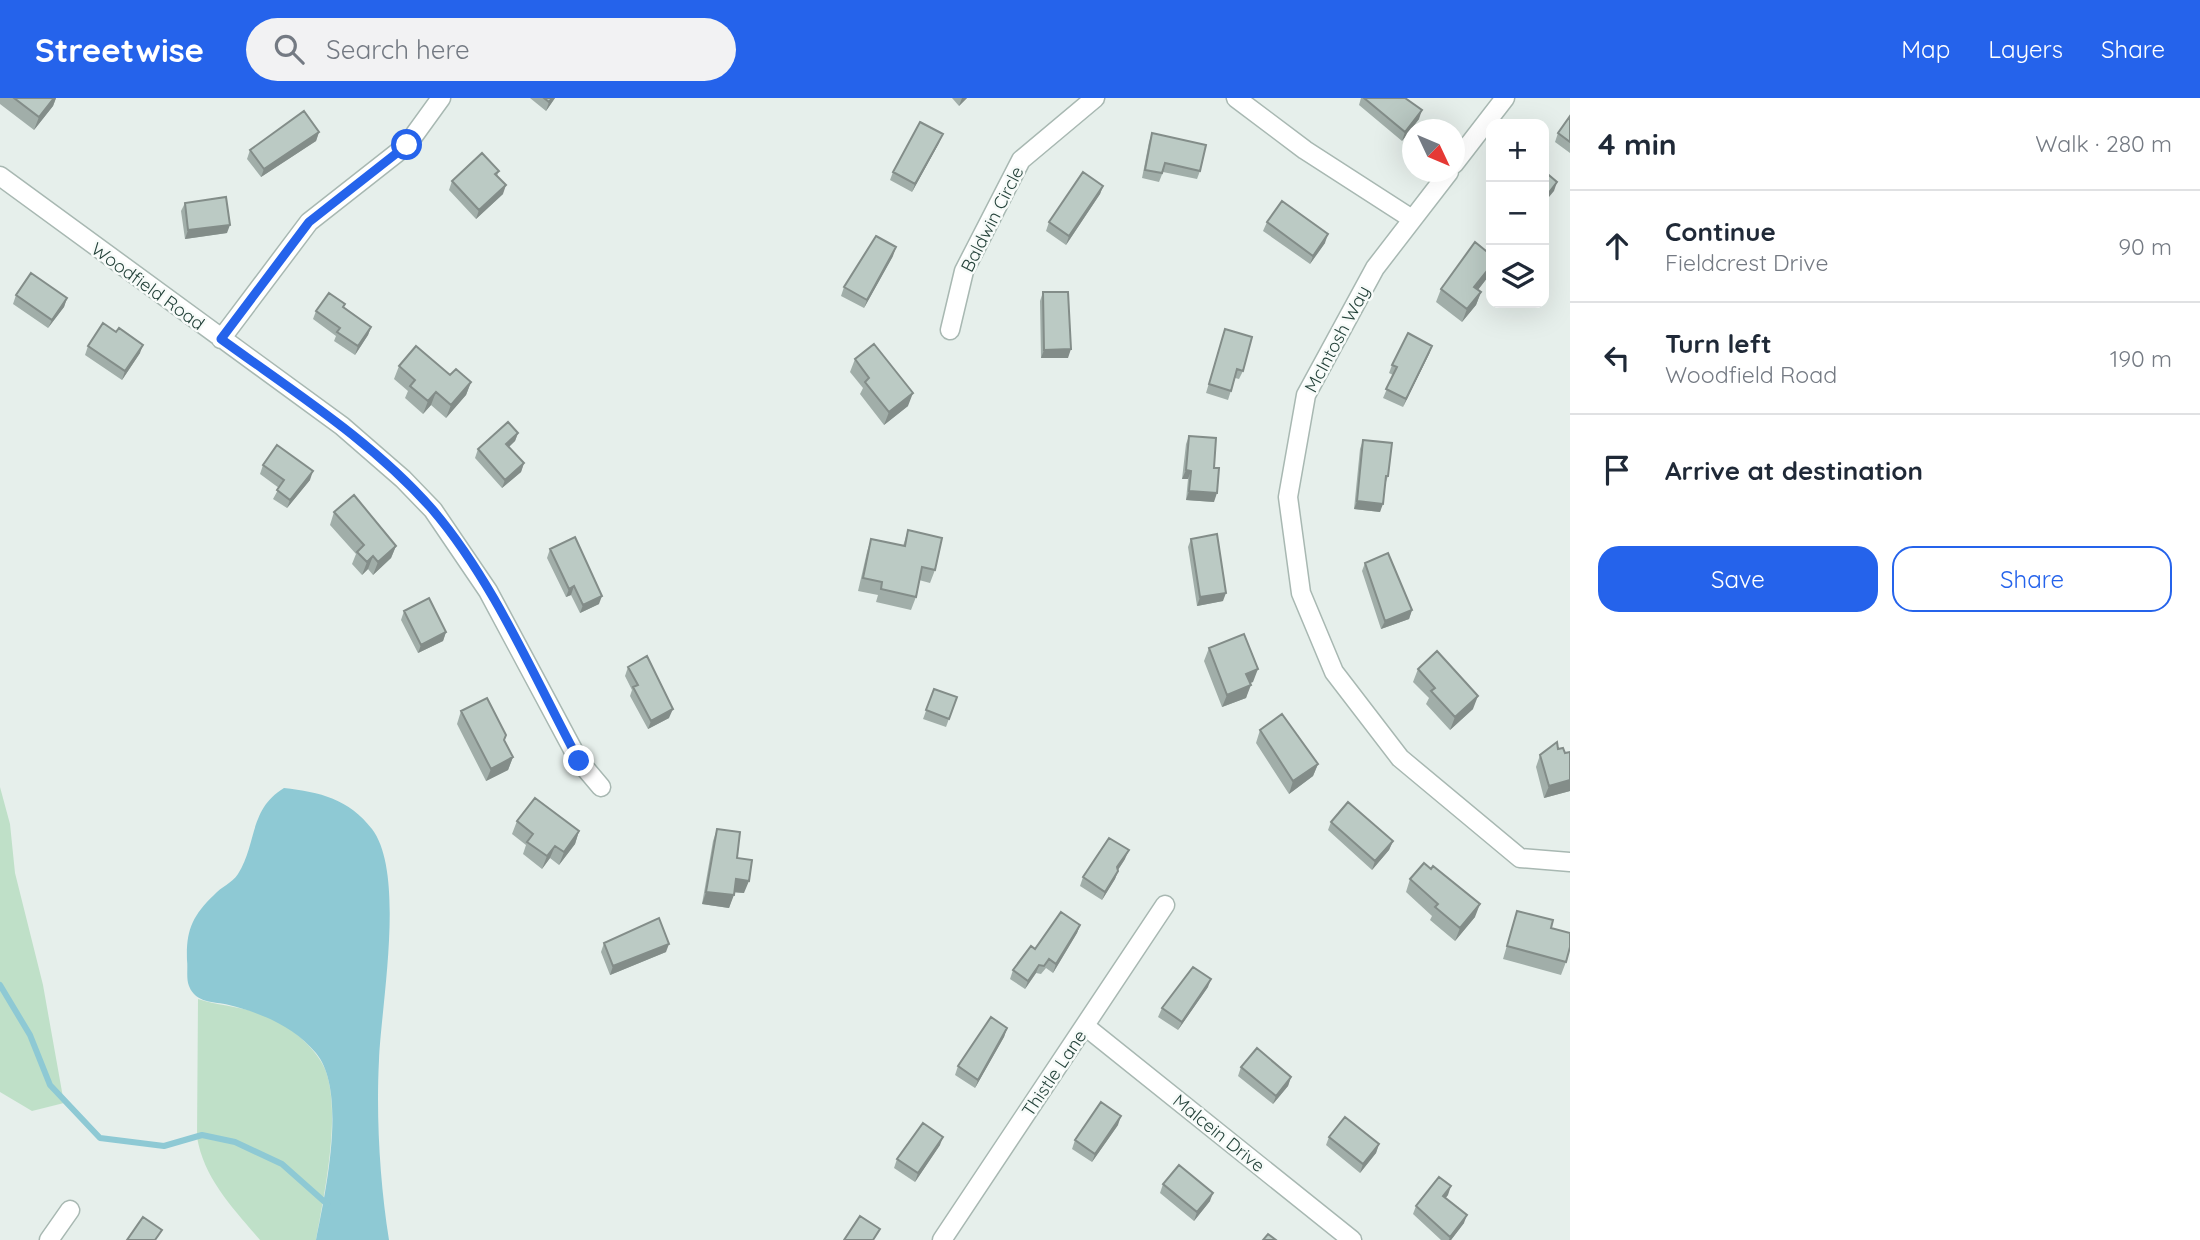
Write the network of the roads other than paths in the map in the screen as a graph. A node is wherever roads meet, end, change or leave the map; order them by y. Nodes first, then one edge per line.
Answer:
1 (441, 98) edge
2 (1095, 98) edge
3 (1236, 98) edge
4 (1506, 98) edge
5 (1465, 150) edge
6 (0, 176) edge
7 (1441, 182) edge
8 (1412, 219) junction
9 (950, 330) dead end
10 (221, 339) junction
11 (601, 787) dead end
12 (1570, 862) edge
13 (1165, 905) dead end
14 (1085, 1026) junction
15 (70, 1210) dead end
16 (50, 1240) edge
17 (942, 1240) edge
18 (1352, 1240) edge

1 - 10 street
2 - 9 street, Baldwin Circle
3 - 8 street
4 - 5 street
6 - 10 street, Woodfield Road
7 - 8 street, McIntosh Way
8 - 12 street, McIntosh Way
10 - 11 street, Woodfield Road
13 - 14 street, Thistle Lane
14 - 17 street, Thistle Lane
14 - 18 street, Malcein Drive
15 - 16 street

